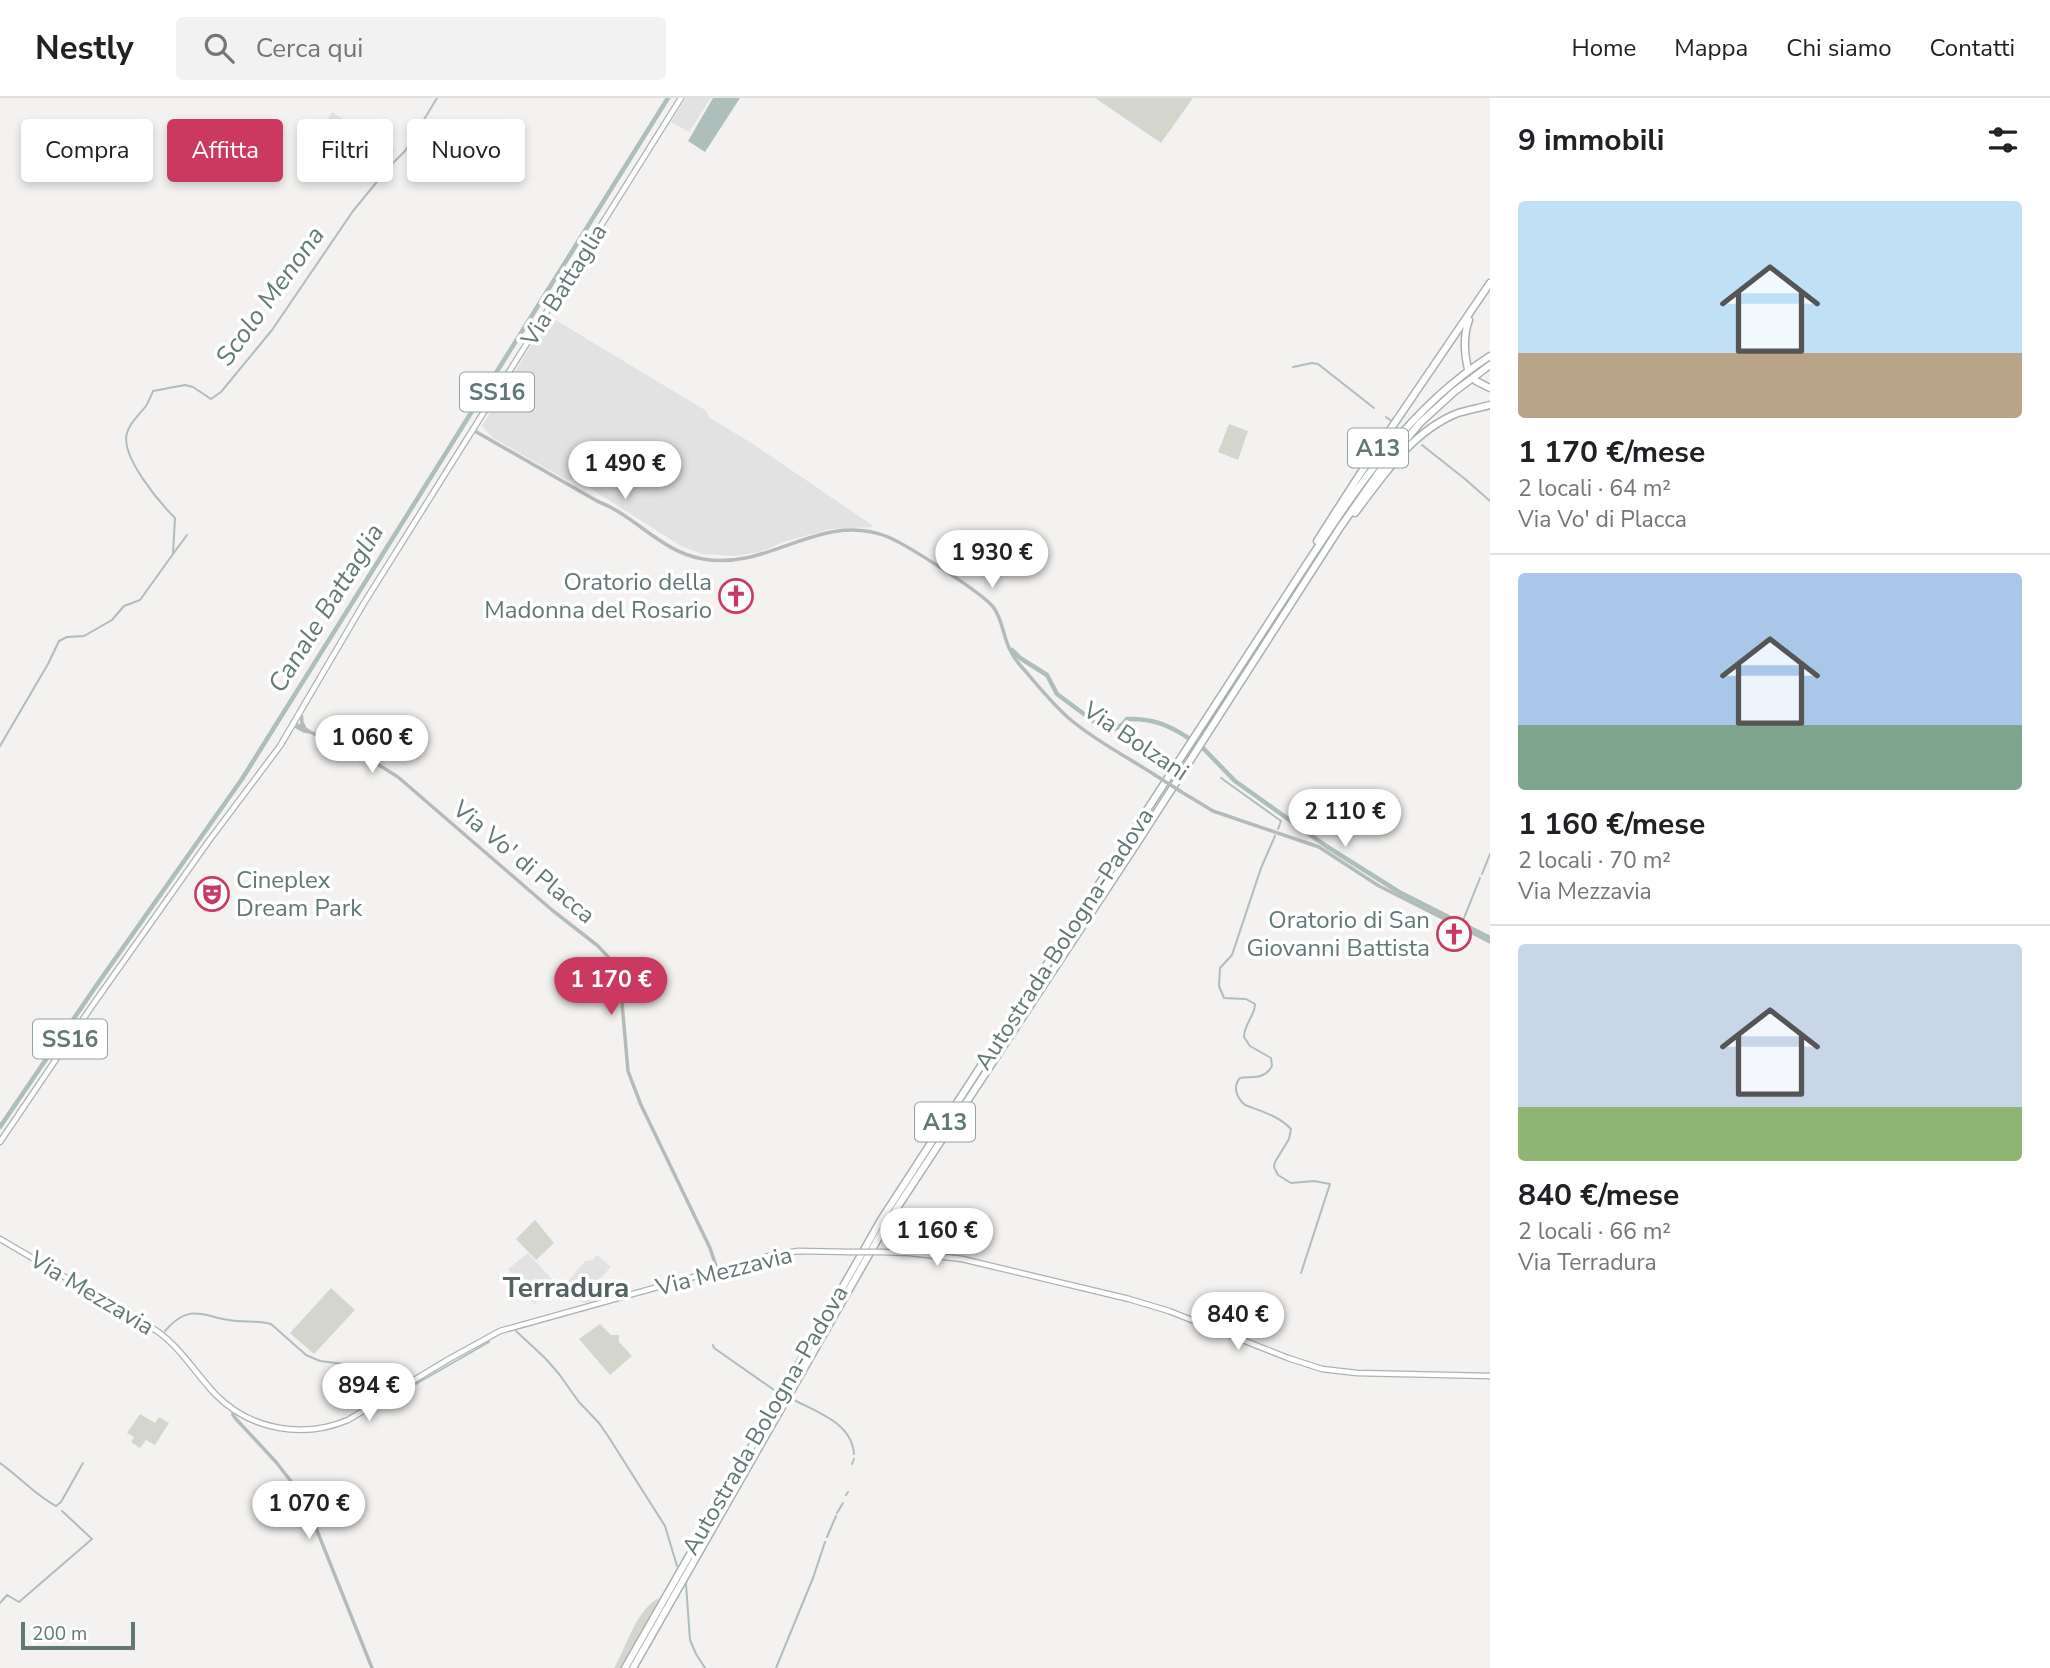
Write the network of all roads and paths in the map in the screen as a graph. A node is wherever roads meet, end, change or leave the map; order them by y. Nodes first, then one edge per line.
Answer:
1 (681, 98) edge
2 (1490, 284) edge
3 (1474, 308) junction
4 (1490, 356) edge
5 (1490, 365) edge
6 (1468, 369) dead end
7 (1476, 381) dead end
8 (1490, 388) edge
9 (1490, 405) edge
10 (473, 430) junction
11 (1339, 529) junction
12 (1289, 591) junction
13 (301, 710) junction
14 (293, 724) junction
15 (304, 730) junction
16 (287, 734) junction
17 (1490, 942) edge
18 (0, 1142) edge
19 (0, 1239) edge
20 (717, 1269) junction
21 (1490, 1376) edge
22 (233, 1409) junction
23 (372, 1668) edge
24 (625, 1668) edge
25 (632, 1668) edge

1 - 10 main road, Via Battaglia / SS16
2 - 3 highway, A13
3 - 6 highway
3 - 12 highway, A13
4 - 12 highway, Autostrada Bologna-Padova / A13
5 - 11 highway, Autostrada Bologna-Padova / A13
7 - 8 highway
9 - 11 highway, A13
10 - 13 main road, Via Battaglia / SS16
10 - 17 street, Via Bolzani, bridge
11 - 25 highway, Autostrada Bologna-Padova / A13
12 - 24 highway, Autostrada Bologna-Padova / A13
13 - 14 main road, SS16
13 - 15 street
14 - 15 street
14 - 16 main road, SS16
15 - 16 street, Via Vo' di Placca
15 - 20 street, Via Vo' di Placca
16 - 18 main road, SS16
19 - 22 main road, Via Mezzavia
20 - 21 main road, Via Mezzavia, bridge
20 - 22 main road, Via Mezzavia
22 - 23 street

